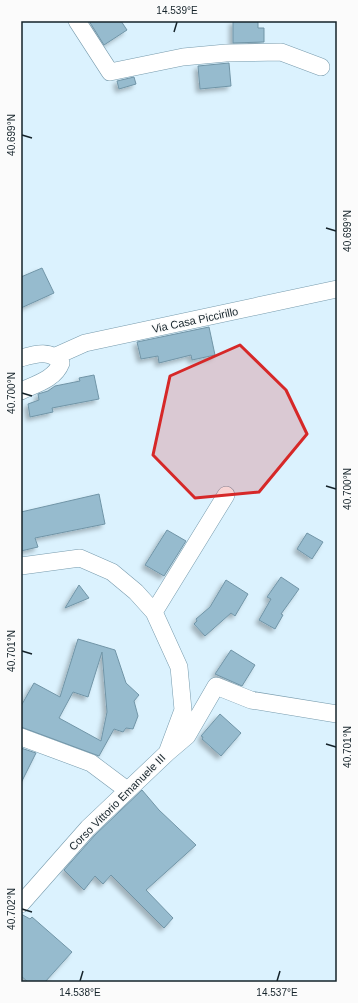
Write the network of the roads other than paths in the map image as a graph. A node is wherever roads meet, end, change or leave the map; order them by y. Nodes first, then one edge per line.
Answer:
1 (77, 21) edge
2 (321, 67) dead end
3 (337, 289) edge
4 (56, 356) junction
5 (21, 358) edge
6 (21, 391) edge
7 (226, 495) dead end
8 (21, 566) edge
9 (154, 612) junction
10 (337, 714) edge
11 (21, 737) edge
12 (167, 753) junction
13 (127, 790) junction
14 (21, 904) edge

1 - 2 street
3 - 4 street, Via Casa Piccirillo
4 - 5 street
4 - 6 street
7 - 9 street
8 - 9 street
9 - 12 street, Corso Vittorio Emanuele III
10 - 12 street
11 - 13 street
12 - 13 street, Corso Vittorio Emanuele III
13 - 14 street, Corso Vittorio Emanuele III

